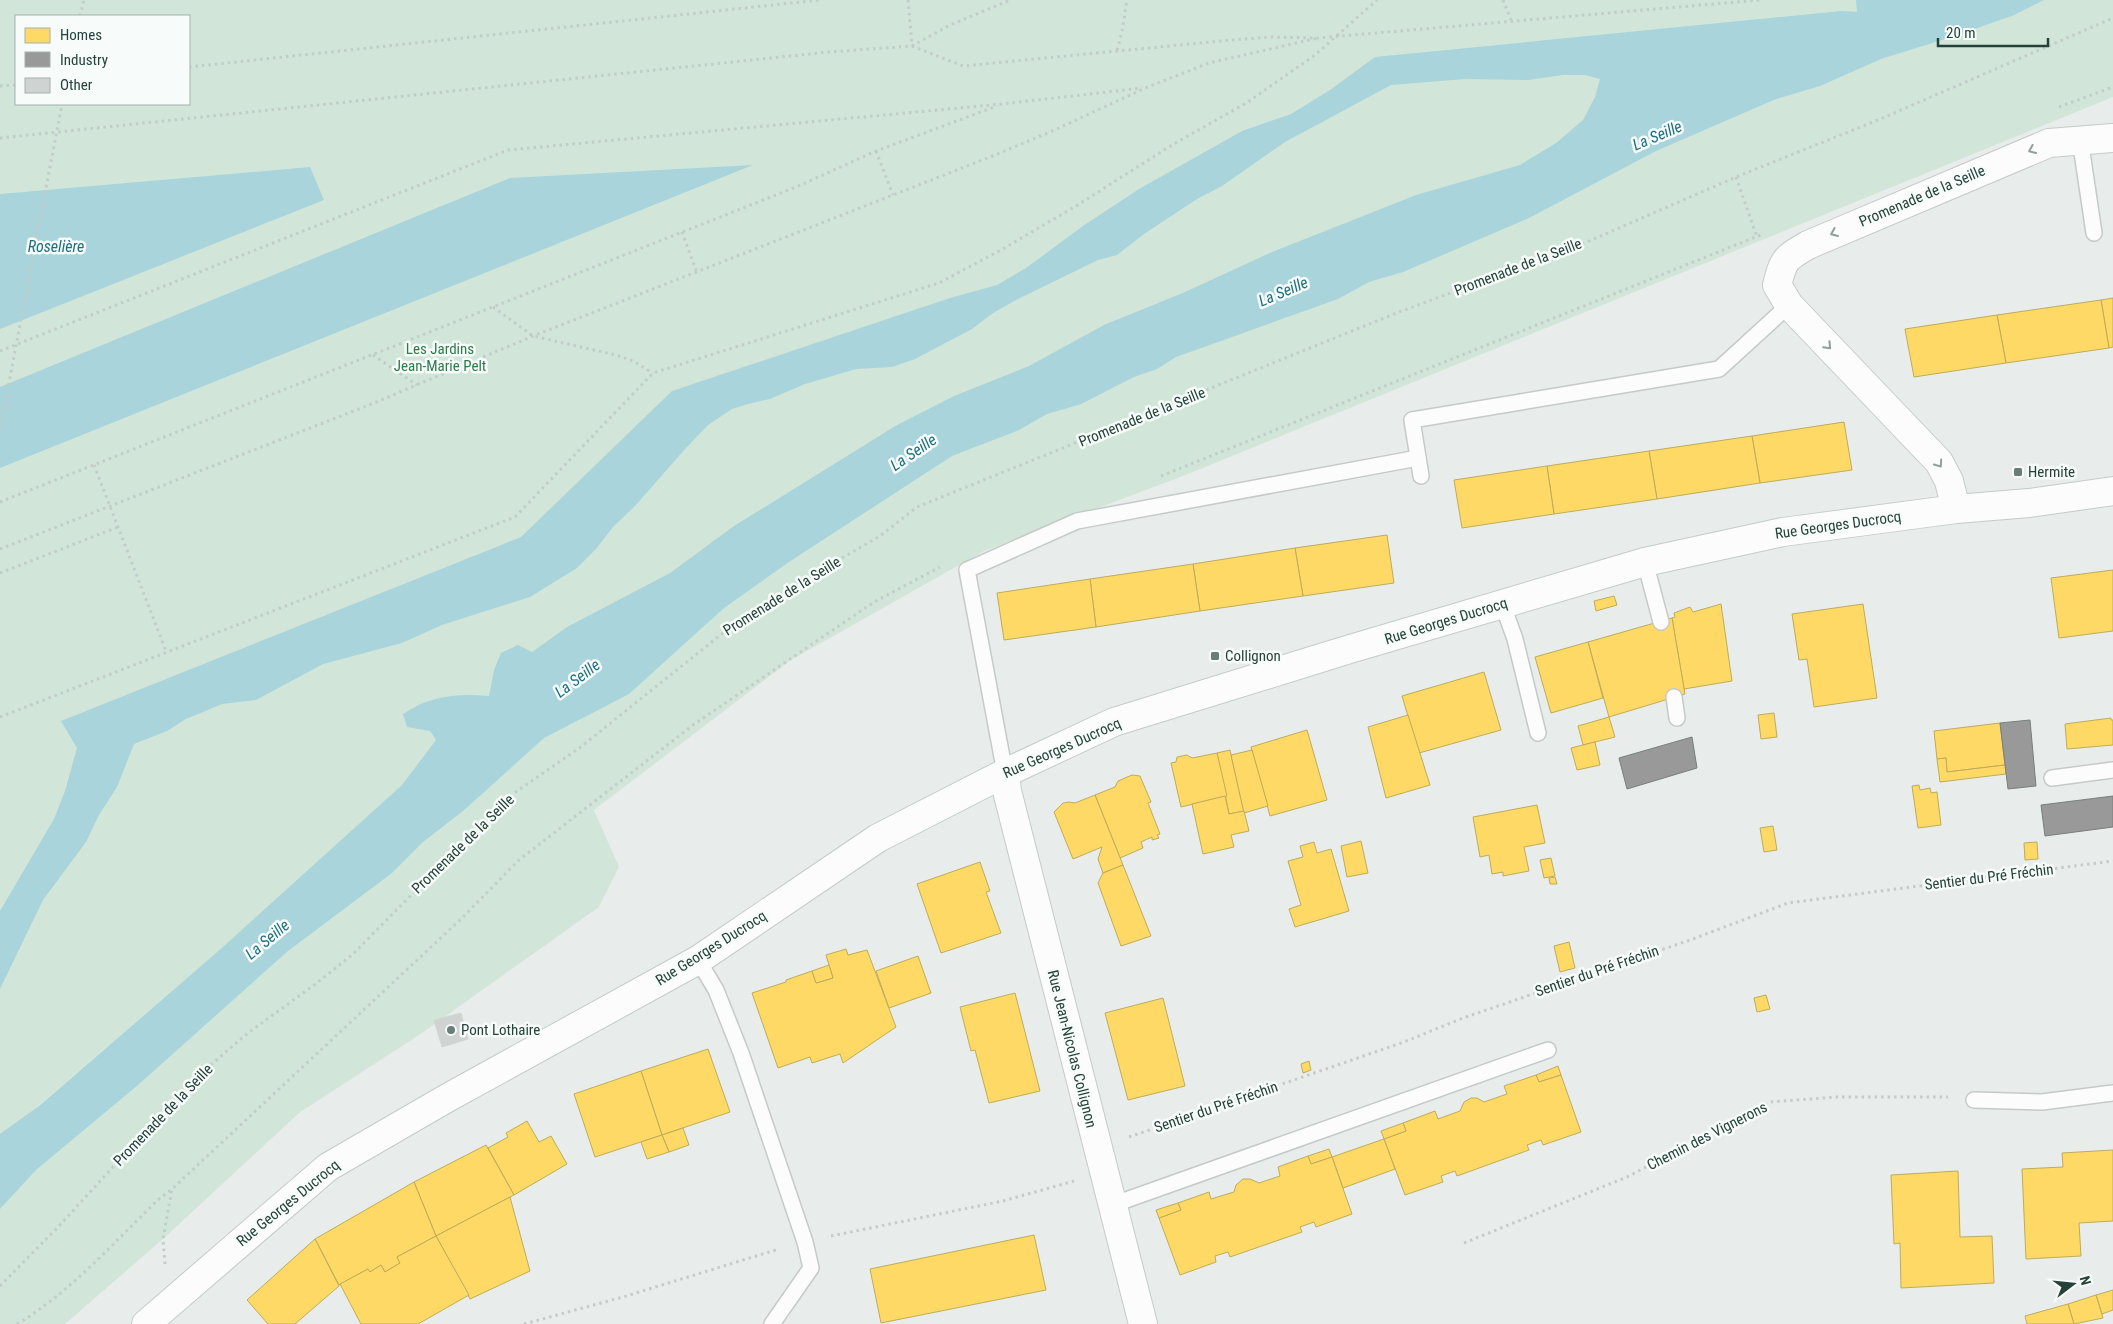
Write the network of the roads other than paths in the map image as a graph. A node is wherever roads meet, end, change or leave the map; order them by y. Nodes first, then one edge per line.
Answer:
1 (2113, 138) edge
2 (2080, 139) junction
3 (2094, 233) dead end
4 (1789, 305) junction
5 (1418, 458) junction
6 (1421, 476) dead end
7 (2113, 491) edge
8 (1956, 509) junction
9 (1645, 562) junction
10 (1502, 604) junction
11 (1660, 622) dead end
12 (1674, 697) dead end
13 (1677, 718) dead end
14 (1538, 733) dead end
15 (2113, 770) edge
16 (1005, 772) junction
17 (2052, 778) dead end
18 (698, 960) junction
19 (1548, 1050) dead end
20 (2113, 1093) edge
21 (1974, 1100) road end
22 (1112, 1205) junction
23 (146, 1324) edge
24 (772, 1324) edge
25 (1143, 1324) edge

1 - 2 street, Promenade de la Seille
2 - 3 lane
2 -> 4 street, Promenade de la Seille
4 - 5 lane
4 -> 8 street, Promenade de la Seille
5 - 6 lane
5 - 16 lane
7 - 8 street, Rue Georges Ducrocq
8 - 9 street, Rue Georges Ducrocq
9 - 10 street, Rue Georges Ducrocq
9 - 11 lane
10 - 14 lane
10 - 16 street, Rue Georges Ducrocq
12 - 13 lane
15 - 17 lane
16 - 18 street, Rue Georges Ducrocq
16 - 22 street, Rue Jean-Nicolas Collignon
18 - 23 street, Rue Georges Ducrocq
18 - 24 lane
19 - 22 lane
20 - 21 lane
22 - 25 street, Rue Jean-Nicolas Collignon

